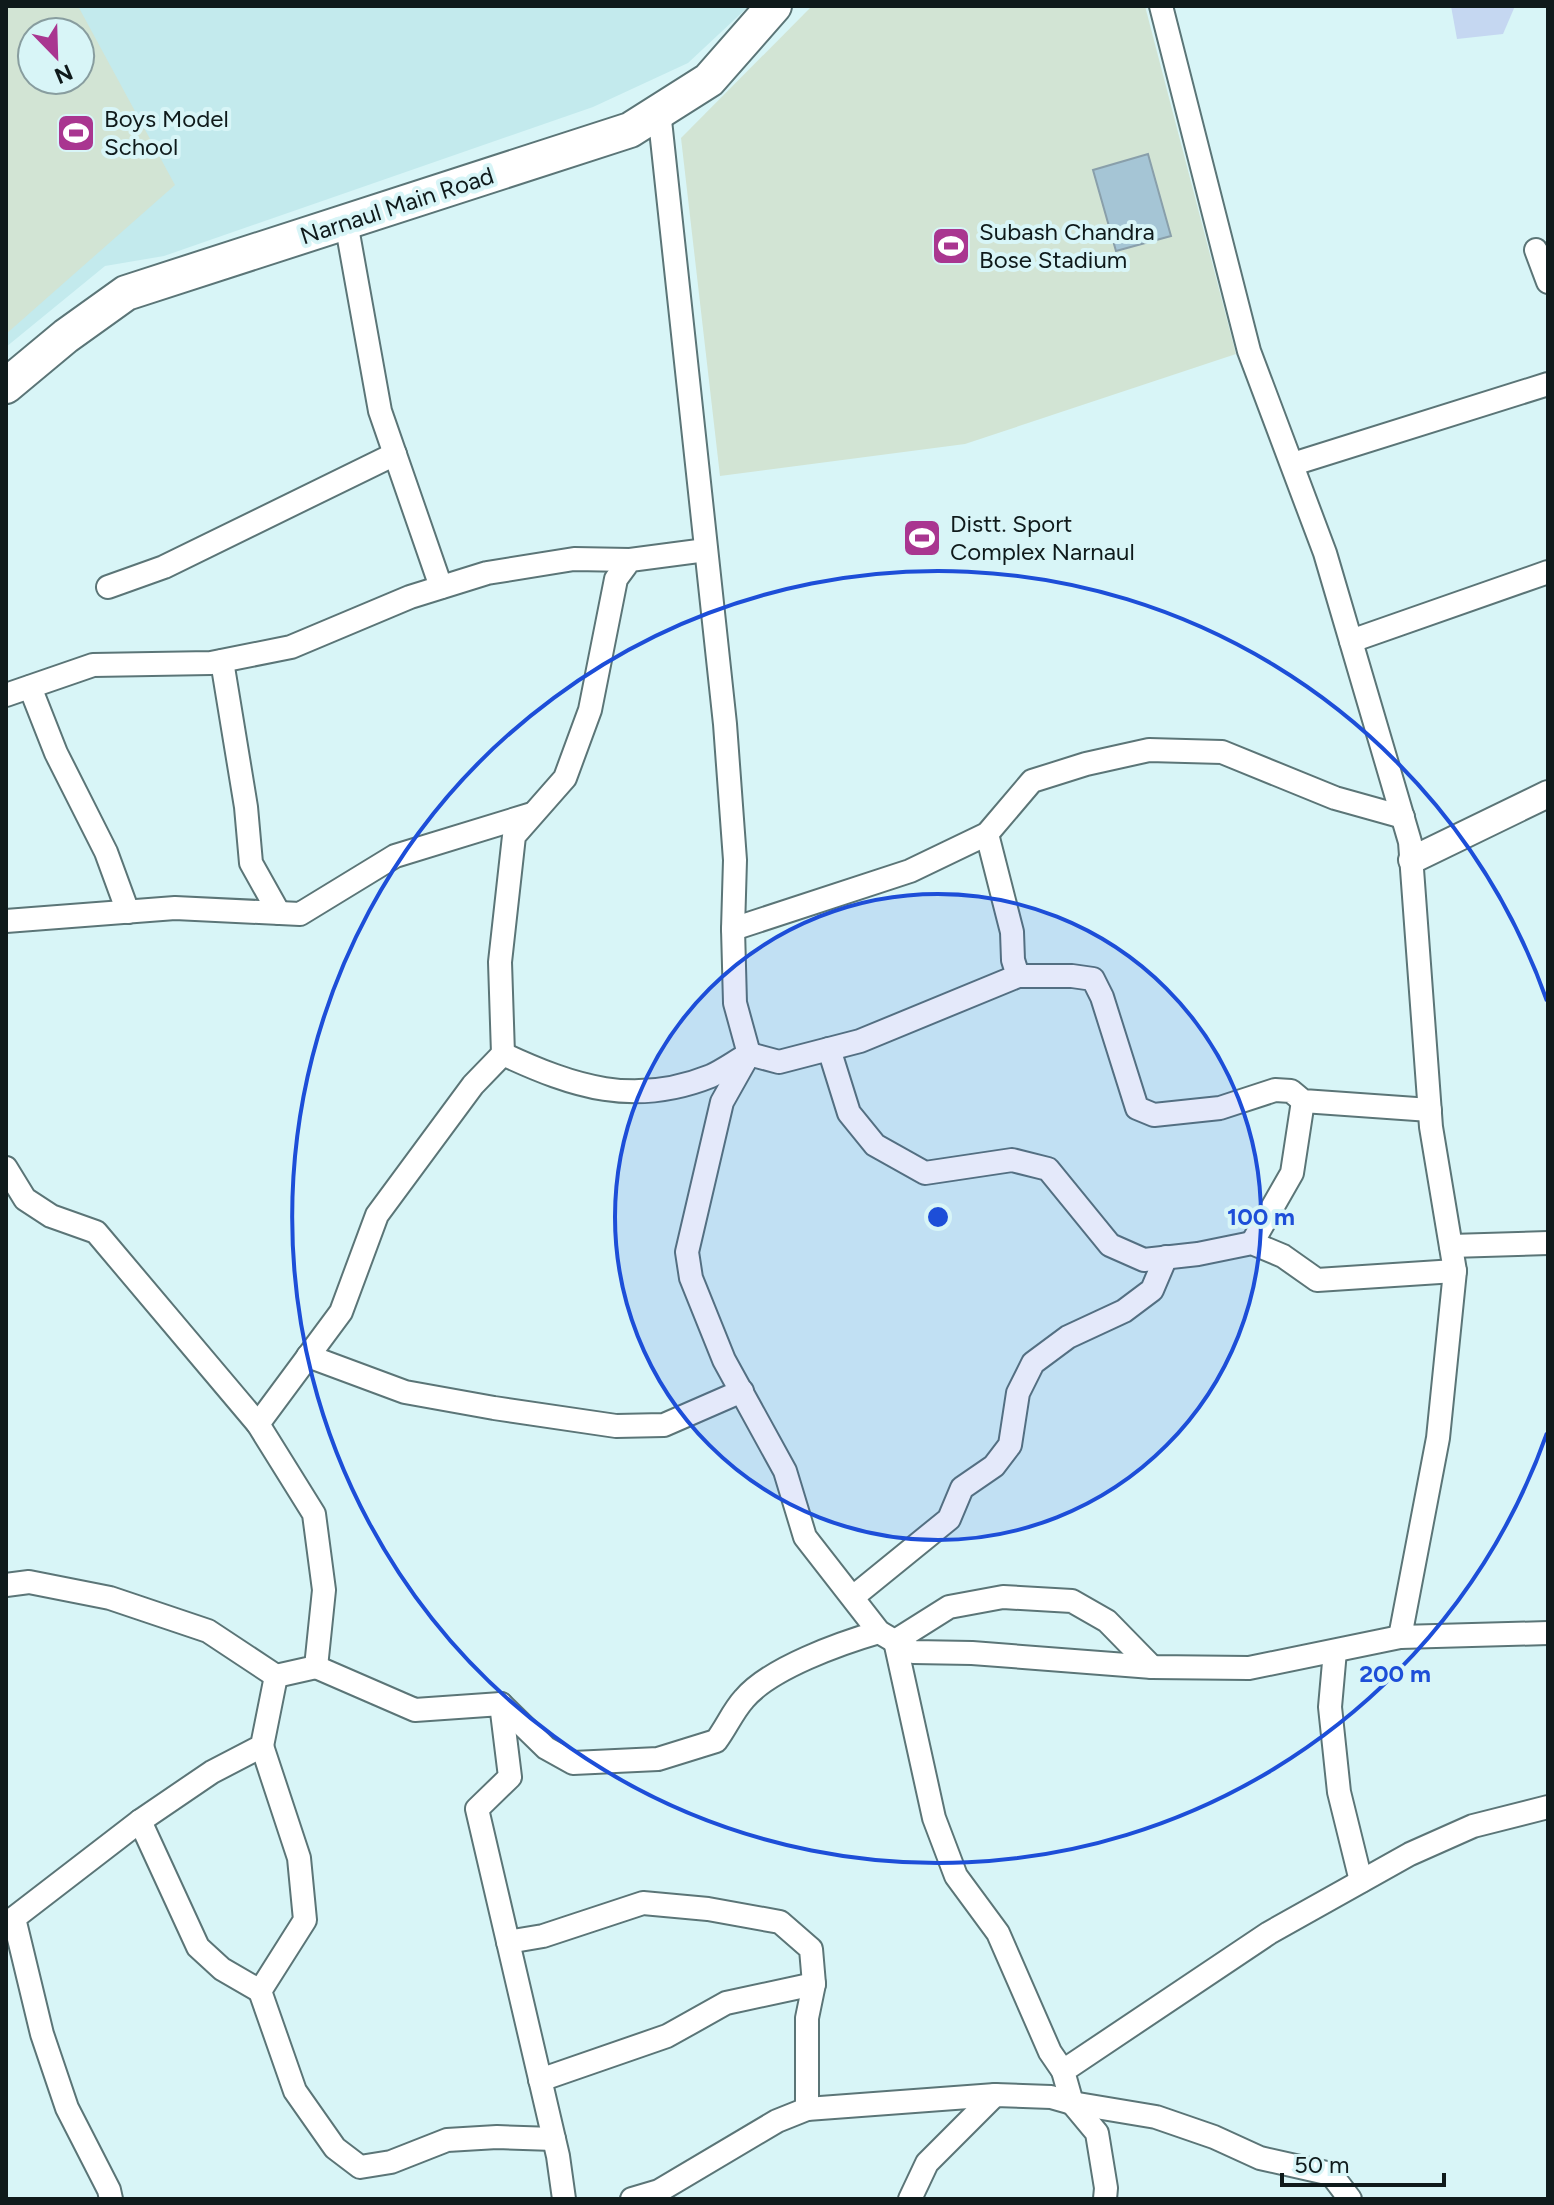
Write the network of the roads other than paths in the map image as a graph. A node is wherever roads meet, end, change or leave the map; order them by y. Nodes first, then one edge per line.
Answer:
1 (774, 6) edge
2 (1161, 6) edge
3 (659, 111) junction
4 (346, 222) junction
5 (1536, 250) dead end
6 (1548, 282) edge
7 (1548, 384) edge
8 (6, 386) edge
9 (395, 454) junction
10 (1293, 464) junction
11 (706, 550) junction
12 (630, 560) junction
13 (1548, 572) edge
14 (108, 587) dead end
15 (441, 587) junction
16 (1351, 641) junction
17 (222, 661) junction
18 (30, 687) junction
19 (6, 695) edge
20 (1548, 794) edge
21 (532, 814) junction
22 (1403, 817) junction
23 (987, 834) junction
24 (1412, 860) junction
25 (128, 912) junction
26 (279, 913) junction
27 (6, 921) edge
28 (733, 929) junction
29 (1018, 976) junction
30 (829, 1049) junction
31 (503, 1054) junction
32 (749, 1054) junction
33 (1303, 1101) junction
34 (1430, 1110) junction
35 (6, 1168) edge
36 (1252, 1243) junction
37 (1548, 1243) edge
38 (1451, 1246) junction
39 (1166, 1257) junction
40 (1455, 1271) junction
41 (308, 1356) junction
42 (742, 1391) junction
43 (258, 1424) junction
44 (6, 1585) edge
45 (853, 1597) junction
46 (1548, 1633) edge
47 (887, 1636) junction
48 (1400, 1637) junction
49 (1335, 1651) junction
50 (316, 1667) junction
51 (1152, 1667) junction
52 (276, 1676) junction
53 (501, 1704) junction
54 (262, 1746) junction
55 (1548, 1807) edge
56 (140, 1821) junction
57 (1361, 1881) junction
58 (10, 1917) edge
59 (508, 1942) junction
60 (814, 1984) junction
61 (260, 1991) junction
62 (1063, 2071) junction
63 (540, 2080) junction
64 (995, 2095) junction
65 (1072, 2103) junction
66 (807, 2109) junction
67 (554, 2139) junction
68 (111, 2199) edge
69 (564, 2199) edge
70 (632, 2199) edge
71 (910, 2199) edge
72 (1105, 2199) edge
73 (1350, 2199) edge

1 - 3 main road, Narnaul Main Road
2 - 10 street
3 - 4 main road, Narnaul Main Road
3 - 11 street
4 - 8 main road, Narnaul Main Road
4 - 9 street
5 - 6 street
7 - 10 street
9 - 14 street
9 - 15 street
10 - 16 street
11 - 12 street
11 - 28 street
12 - 15 street
12 - 21 street
13 - 16 street
15 - 17 street
16 - 22 street
17 - 18 street
17 - 26 street
18 - 19 street
18 - 25 street
20 - 24 street
21 - 26 street
21 - 31 street
22 - 23 street
22 - 24 street
23 - 28 street
23 - 29 street
24 - 34 street
25 - 26 street
25 - 27 street
28 - 32 street
29 - 30 street
29 - 33 street
30 - 32 street
30 - 39 street
31 - 32 street
31 - 41 street
32 - 42 street
33 - 34 street
33 - 36 street
34 - 38 street
35 - 43 street
36 - 39 street
36 - 40 street
37 - 38 street
38 - 40 street
39 - 45 street
40 - 48 street
41 - 42 street
41 - 43 street
42 - 45 street
43 - 50 street
44 - 52 street
45 - 47 street
46 - 48 street
47 - 51 street
47 - 51 street
47 - 53 street
47 - 62 street
48 - 49 street
49 - 51 street
49 - 57 street
50 - 52 street
50 - 53 street
52 - 54 street
53 - 59 street
54 - 56 street
54 - 61 street
55 - 57 street
56 - 58 street
56 - 61 street
57 - 62 street
58 - 68 street
59 - 60 street
59 - 63 street
60 - 63 street
60 - 66 street
61 - 67 street
62 - 65 street
63 - 67 street
64 - 65 street
64 - 66 street
64 - 71 street
65 - 72 street
65 - 73 street
66 - 70 street
67 - 69 street

